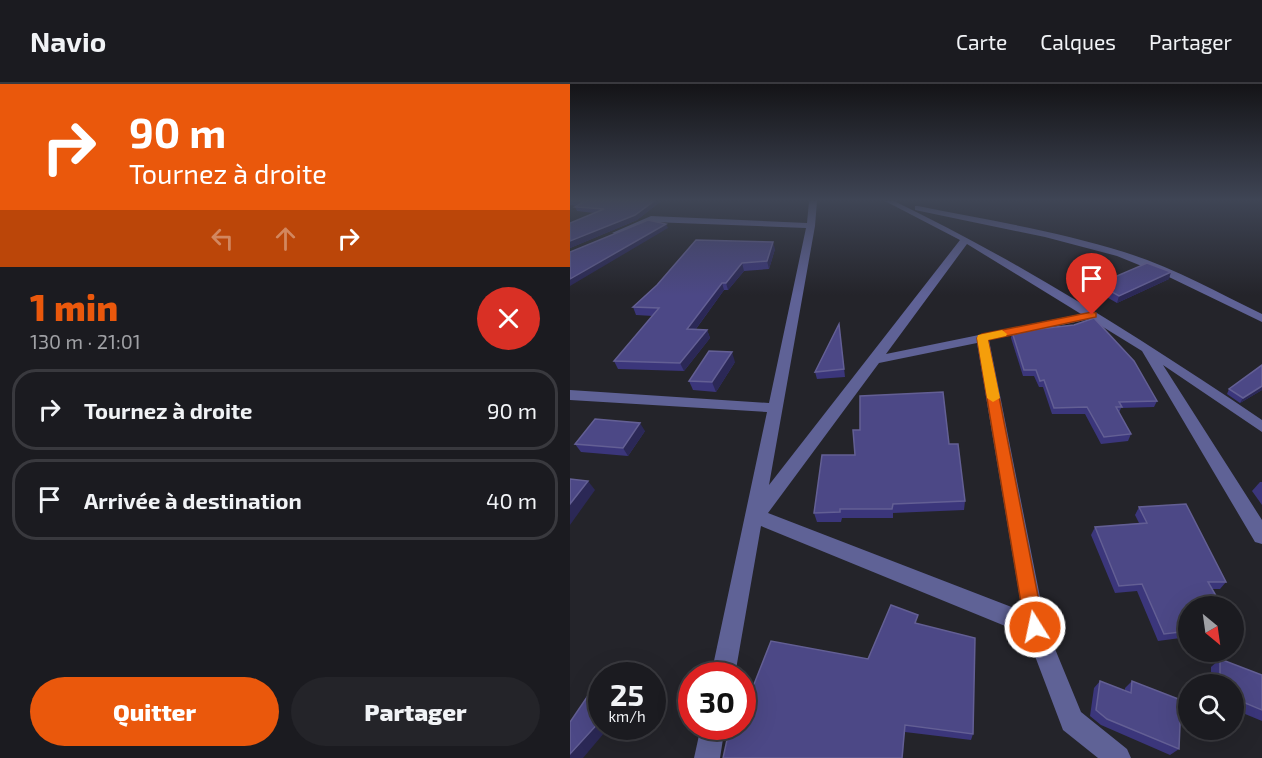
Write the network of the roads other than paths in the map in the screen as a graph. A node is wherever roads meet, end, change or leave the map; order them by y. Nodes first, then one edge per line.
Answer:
1 (619, 232) edge
2 (810, 232) edge
3 (953, 232) edge
4 (1036, 232) edge
5 (611, 236) edge
6 (966, 239) junction
7 (1092, 315) junction
8 (1262, 318) edge
9 (982, 338) junction
10 (1144, 346) junction
11 (874, 360) junction
12 (570, 395) edge
13 (776, 408) junction
14 (1262, 427) edge
15 (755, 516) junction
16 (1262, 536) edge
17 (1035, 627) junction
18 (726, 662) edge
19 (710, 740) edge
20 (707, 758) edge
21 (1118, 758) edge

1 - 5 street
2 - 13 street
3 - 6 street
4 - 8 street
6 - 7 street
6 - 11 street
7 - 9 street
7 - 10 street
9 - 11 street
9 - 17 street
10 - 14 street
10 - 16 street
11 - 15 street
12 - 13 street
13 - 15 street
15 - 17 street
15 - 18 street
17 - 21 street
19 - 20 street

